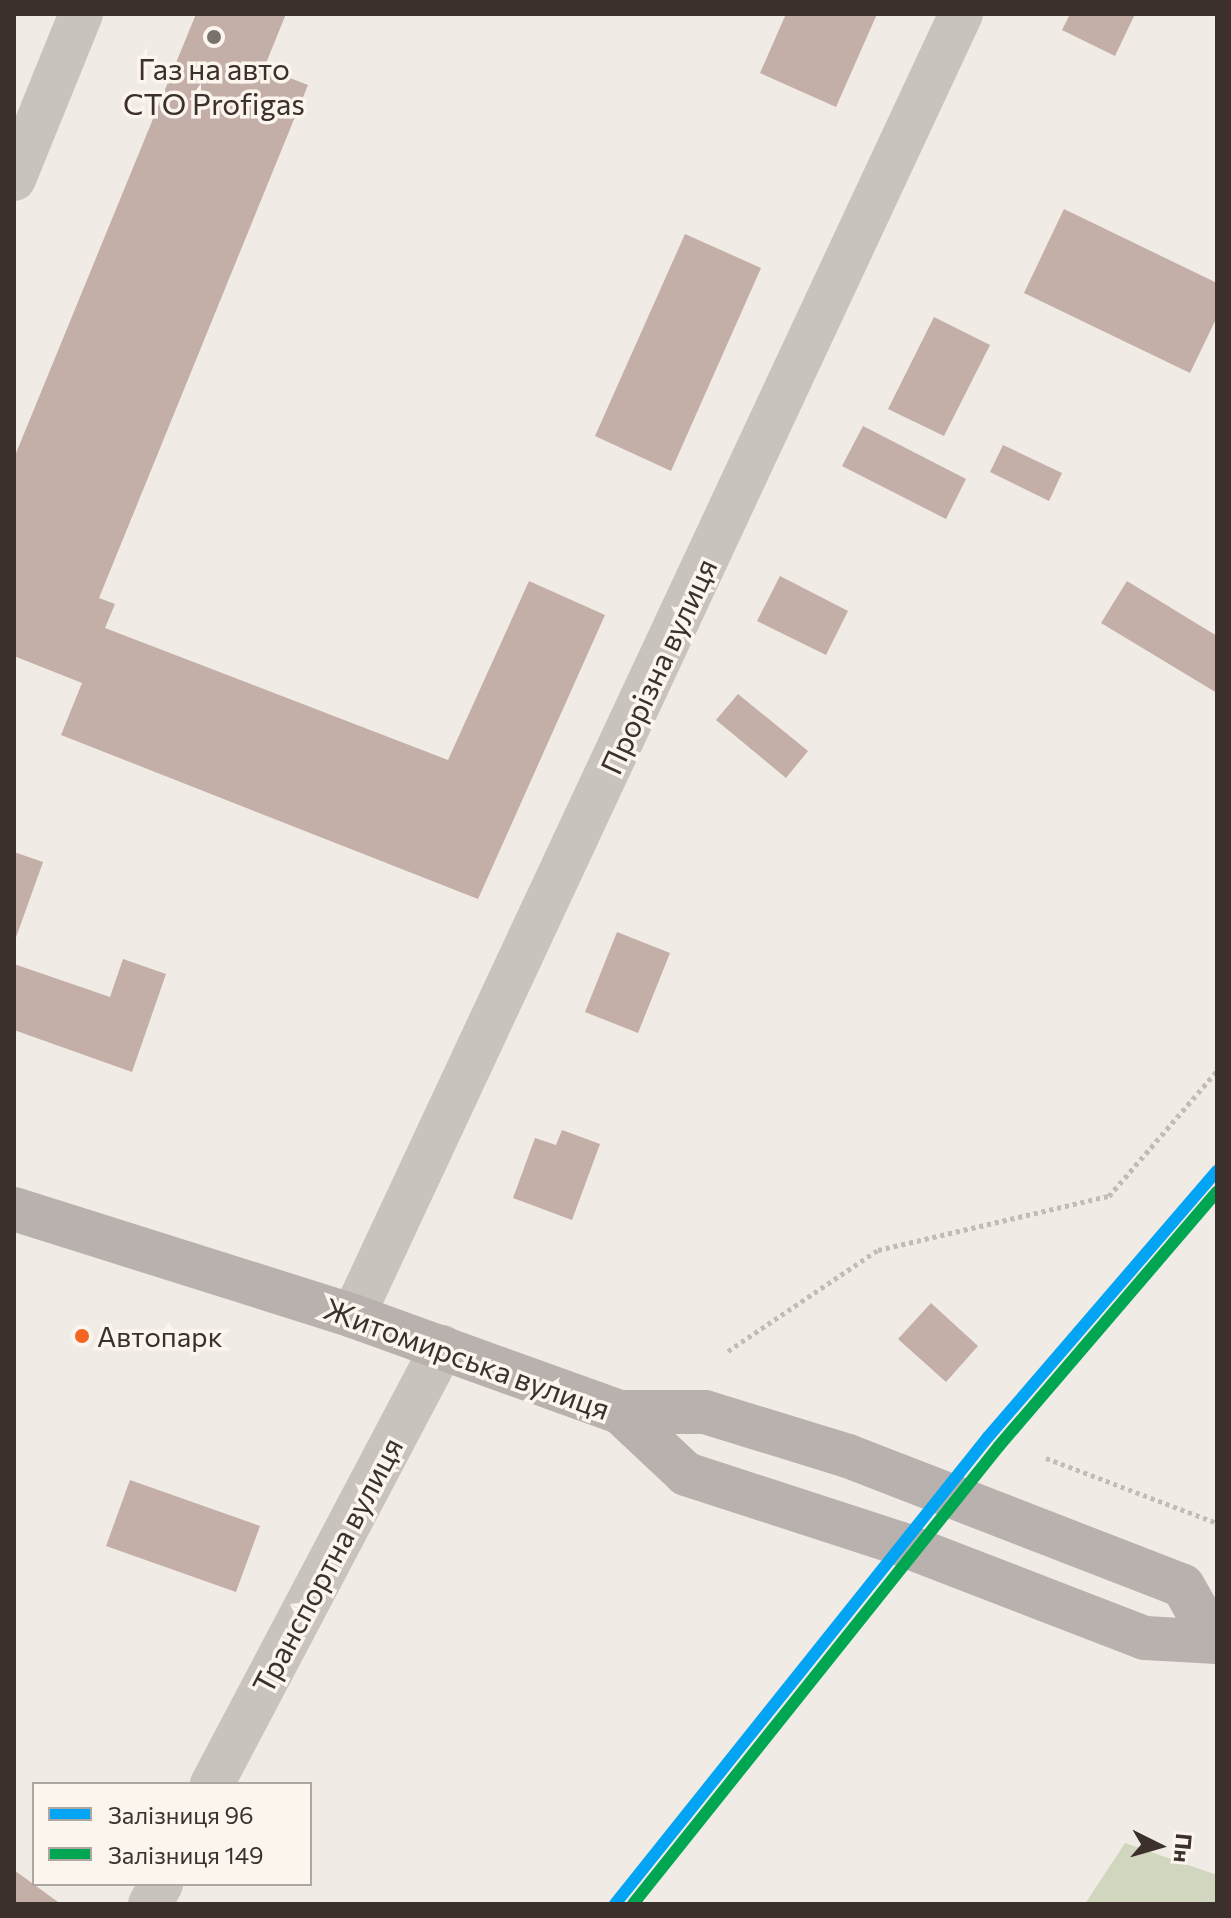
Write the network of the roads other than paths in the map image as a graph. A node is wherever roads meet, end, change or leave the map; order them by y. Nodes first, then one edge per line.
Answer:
1 (81, 14) edge
2 (961, 14) edge
3 (14, 179) edge
4 (14, 1209) edge
5 (353, 1316) junction
6 (442, 1347) junction
7 (620, 1412) junction
8 (1216, 1642) edge
9 (213, 1782) edge
10 (160, 1886) edge
11 (150, 1904) edge

1 - 3 street
2 - 5 street, Прорізна вулиця
4 - 5 main road, Житомирська вулиця
5 - 6 main road, Житомирська вулиця
6 - 7 main road, Житомирська вулиця
6 - 9 street, Транспортна вулиця
7 - 8 main road, Житомирська вулиця
7 - 8 main road
10 - 11 street

